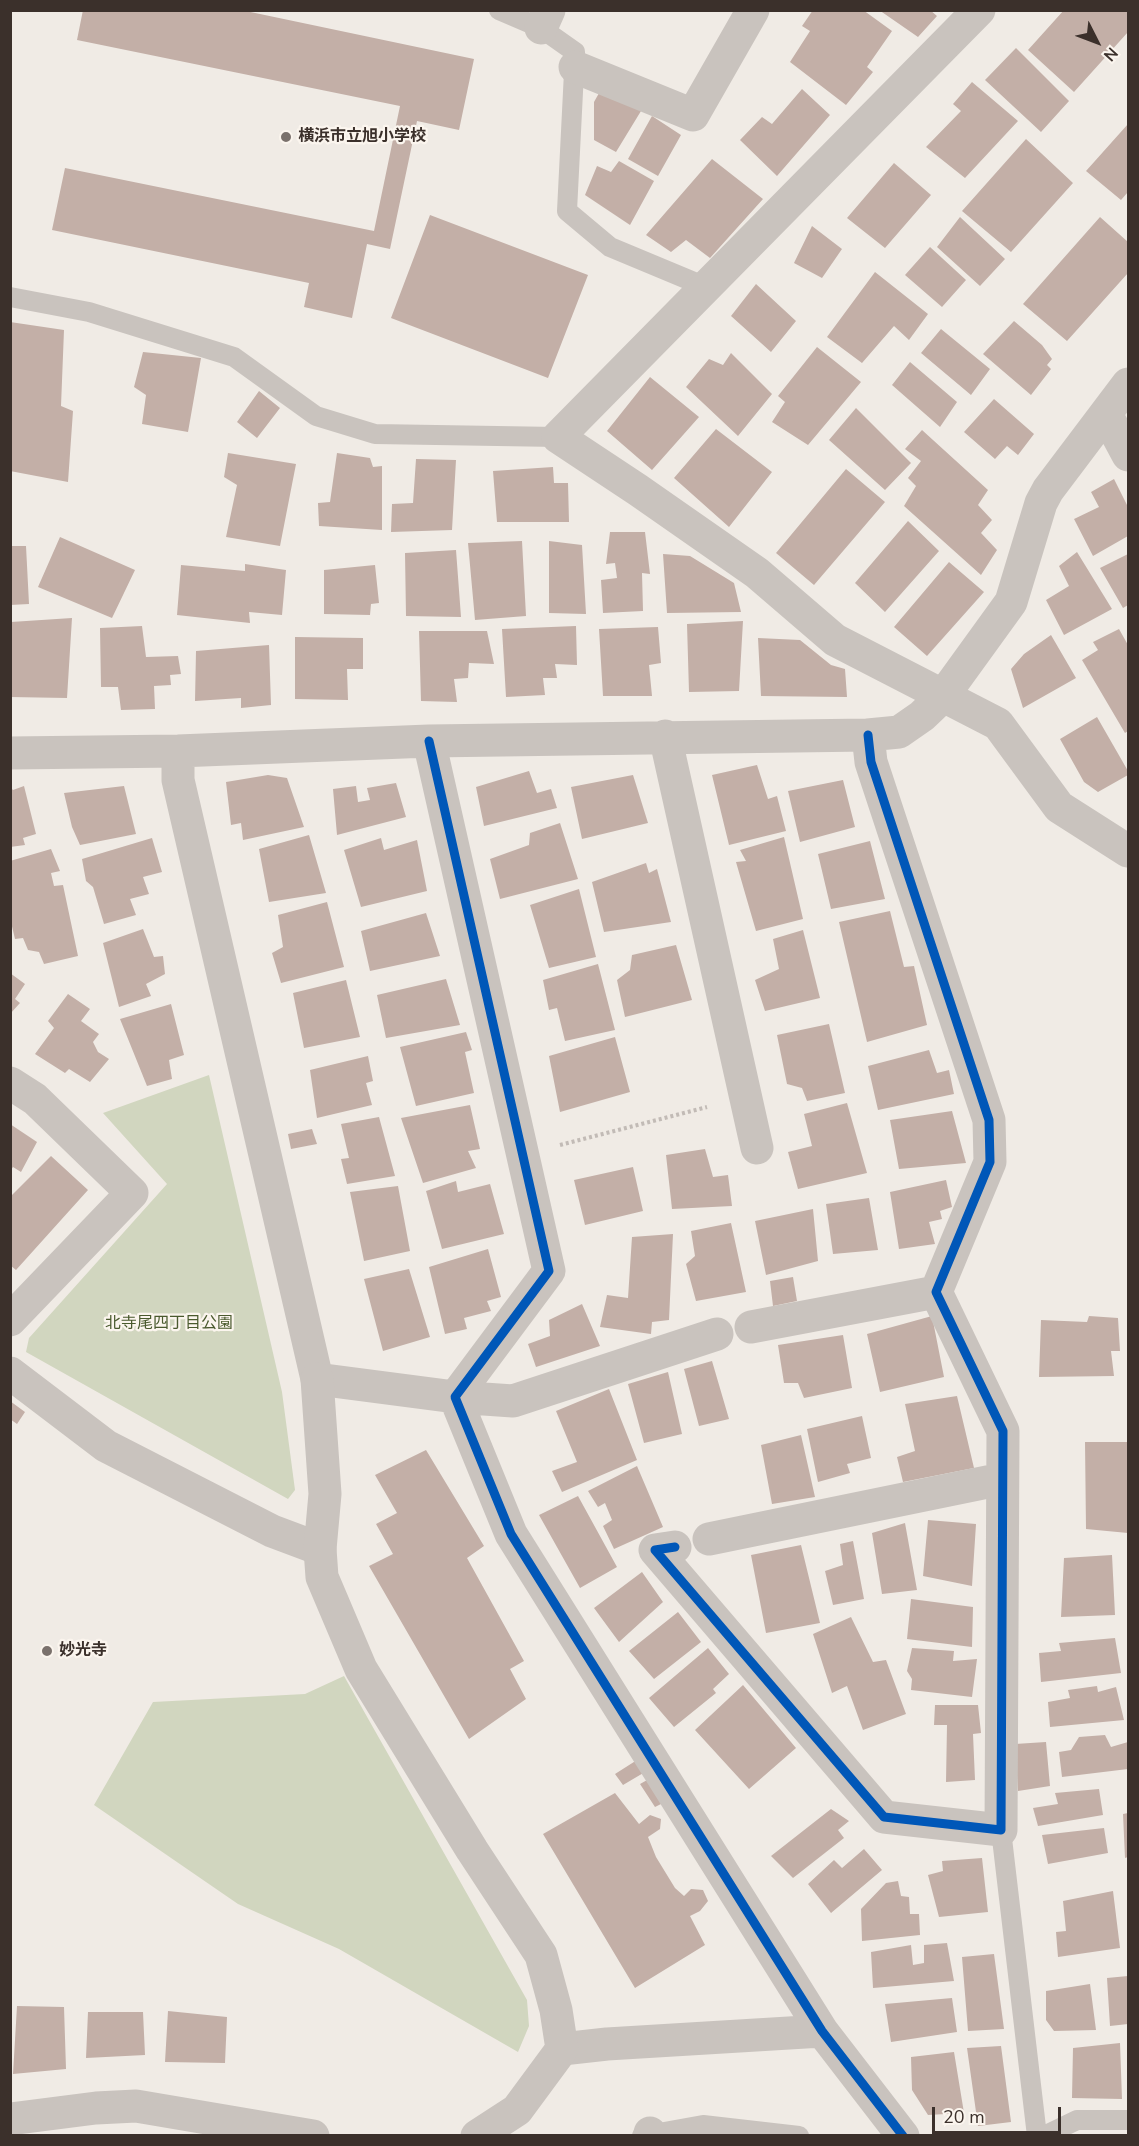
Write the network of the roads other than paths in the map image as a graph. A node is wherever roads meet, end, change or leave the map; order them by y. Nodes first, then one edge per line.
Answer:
1 (499, 10) edge
2 (753, 10) edge
3 (979, 10) edge
4 (545, 19) edge
5 (574, 67) junction
6 (706, 287) junction
7 (10, 297) edge
8 (1128, 384) edge
9 (1106, 414) junction
10 (558, 437) junction
11 (1128, 455) edge
12 (943, 696) junction
13 (868, 735) junction
14 (664, 736) junction
15 (429, 741) junction
16 (178, 751) junction
17 (10, 753) edge
18 (1128, 851) edge
19 (10, 1083) edge
20 (757, 1148) dead end
21 (936, 1292) junction
22 (10, 1320) edge
23 (751, 1328) dead end
24 (717, 1334) dead end
25 (10, 1373) edge
26 (317, 1379) junction
27 (455, 1397) junction
28 (1002, 1479) junction
29 (709, 1539) dead end
30 (675, 1547) dead end
31 (320, 1549) junction
32 (1001, 1830) junction
33 (822, 2031) junction
34 (562, 2049) junction
35 (10, 2119) edge
36 (1128, 2120) edge
37 (648, 2135) edge
38 (313, 2136) edge
39 (477, 2136) edge
40 (800, 2136) edge
41 (903, 2136) edge
42 (1037, 2136) edge
43 (1044, 2136) edge

1 - 4 lane
2 - 5 street
3 - 6 street
4 - 5 lane
5 - 6 lane
6 - 10 street
7 - 10 lane
8 - 9 street
9 - 11 street
9 - 12 street
10 - 12 street
12 - 13 street
12 - 18 street
13 - 14 street
13 - 21 street
14 - 15 street
14 - 20 street
15 - 16 street
15 - 27 street
16 - 17 street
16 - 26 street
19 - 22 street
21 - 23 street
21 - 28 street
24 - 27 street
25 - 31 street
26 - 27 street
26 - 31 street
27 - 33 street
28 - 29 street
28 - 32 street
30 - 32 street
31 - 34 street
32 - 42 lane
33 - 34 street
33 - 41 street
34 - 39 street
35 - 38 street
36 - 43 lane
37 - 40 lane

